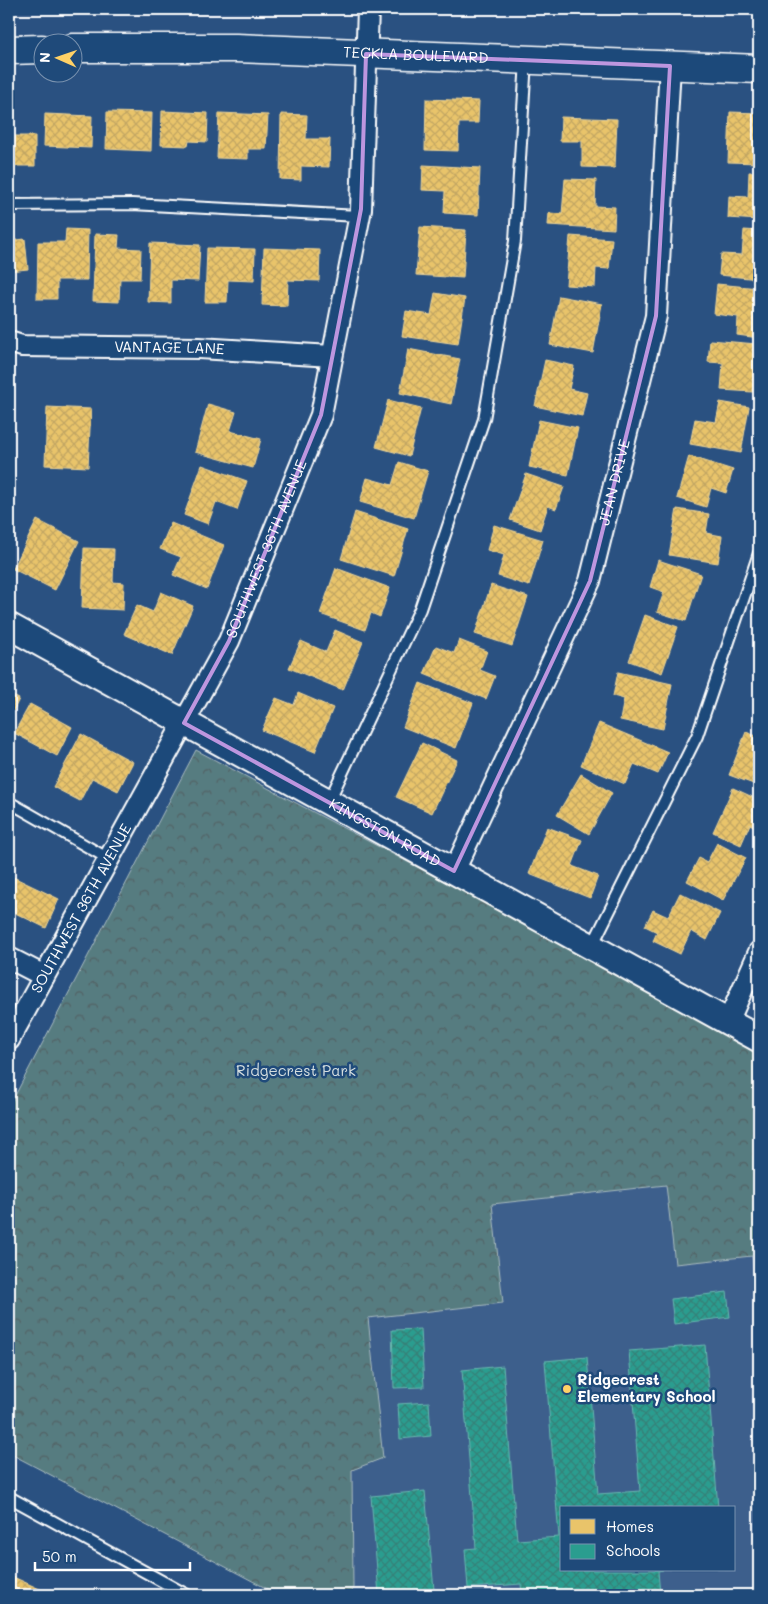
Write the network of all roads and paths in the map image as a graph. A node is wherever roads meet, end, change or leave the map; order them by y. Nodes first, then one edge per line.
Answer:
1 (368, 9) edge
2 (82, 48) edge
3 (32, 49) edge
4 (9, 50) edge
5 (366, 54) junction
6 (526, 60) junction
7 (670, 66) junction
8 (759, 69) edge
9 (9, 205) edge
10 (360, 216) junction
11 (9, 342) edge
12 (332, 356) junction
13 (759, 553) edge
14 (9, 626) edge
15 (184, 723) junction
16 (9, 802) edge
17 (329, 802) junction
18 (109, 859) junction
19 (454, 871) junction
20 (592, 947) junction
21 (759, 952) edge
22 (9, 958) edge
23 (44, 976) junction
24 (728, 1022) junction
25 (759, 1039) edge
26 (9, 1040) edge
27 (9, 1497) edge
28 (187, 1595) edge

1 - 5 street, SOUTHWEST 36TH AVENUE
2 - 5 main road, TECKLA BOULEVARD
3 - 4 main road
5 - 6 main road, TECKLA BOULEVARD
5 - 10 street, SOUTHWEST 36TH AVENUE
6 - 7 main road, TECKLA BOULEVARD
6 - 17 lane
7 - 8 main road, TECKLA BOULEVARD
7 - 19 street, JEAN DRIVE
9 - 10 lane
10 - 12 street, SOUTHWEST 36TH AVENUE
11 - 12 street, VANTAGE LANE
12 - 15 street, SOUTHWEST 36TH AVENUE
13 - 20 lane
14 - 15 street, KINGSTON ROAD
15 - 17 street, KINGSTON ROAD
15 - 18 street, SOUTHWEST 36TH AVENUE
16 - 18 lane
17 - 19 street, KINGSTON ROAD
18 - 23 street, SOUTHWEST 36TH AVENUE
19 - 20 street, KINGSTON ROAD
20 - 24 street, KINGSTON ROAD
21 - 24 street
22 - 23 street
23 - 26 street, SOUTHWEST 36TH AVENUE
24 - 25 street, KINGSTON ROAD
27 - 28 lane

